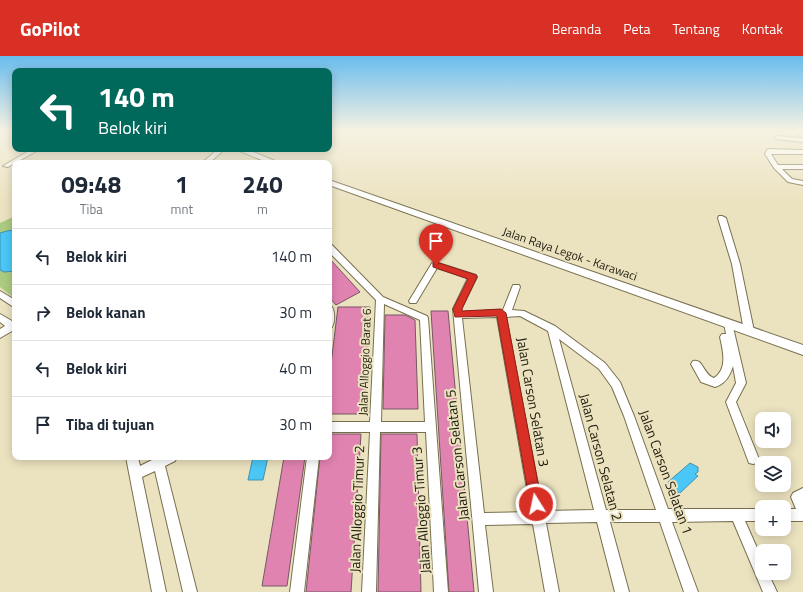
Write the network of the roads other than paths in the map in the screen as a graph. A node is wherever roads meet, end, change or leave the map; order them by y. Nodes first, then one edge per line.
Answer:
1 (26, 155) edge
2 (255, 155) edge
3 (769, 155) edge
4 (17, 160) edge
5 (268, 160) edge
6 (12, 163) edge
7 (6, 166) dead end
8 (776, 167) junction
9 (803, 167) edge
10 (332, 183) edge
11 (803, 183) edge
12 (722, 218) dead end
13 (332, 250) edge
14 (516, 287) dead end
15 (0, 294) edge
16 (380, 299) junction
17 (413, 301) dead end
18 (12, 303) edge
19 (504, 313) junction
20 (458, 315) junction
21 (0, 317) edge
22 (725, 322) junction
23 (12, 325) edge
24 (12, 327) edge
25 (552, 329) junction
26 (749, 331) junction
27 (0, 334) edge
28 (803, 350) edge
29 (696, 364) dead end
30 (332, 427) edge
31 (375, 427) junction
32 (431, 427) junction
33 (753, 459) dead end
34 (133, 460) edge
35 (313, 460) edge
36 (158, 461) edge
37 (136, 474) junction
38 (803, 494) edge
39 (803, 512) edge
40 (736, 515) junction
41 (755, 515) edge
42 (791, 515) edge
43 (803, 515) edge
44 (602, 516) junction
45 (664, 516) junction
46 (479, 519) junction
47 (539, 519) junction
48 (159, 592) edge
49 (190, 592) edge
50 (297, 592) edge
51 (369, 592) edge
52 (441, 592) edge
53 (486, 592) edge
54 (552, 592) edge
55 (622, 592) edge
56 (691, 592) edge
57 (770, 592) edge

1 - 4 street
2 - 5 main road
3 - 8 street
6 - 7 street
8 - 9 street
8 - 11 street
10 - 22 main road, Jalan Raya Legok - Karawaci
12 - 26 street
13 - 16 street, Jalan Alloggio Barat 6
14 - 19 street
15 - 18 street
16 - 31 street, Jalan Alloggio Barat 6
16 - 32 street, Jalan Alloggio Timur 3
17 - 20 street
19 - 20 street, Jalan Carson Selatan 1
19 - 25 street, Jalan Carson Selatan 1
19 - 47 street, Jalan Carson Selatan 3
20 - 46 street, Jalan Carson Selatan 5
21 - 23 street
22 - 26 main road, Jalan Raya Legok - Karawaci
22 - 29 street
22 - 33 street
24 - 27 street
25 - 44 street, Jalan Carson Selatan 2
25 - 45 street, Jalan Carson Selatan 1
26 - 28 main road, Jalan Raya Legok - Karawaci
30 - 31 street
31 - 32 street
31 - 51 street, Jalan Alloggio Timur 2
32 - 52 street, Jalan Alloggio Timur 3
34 - 37 street
35 - 50 street
36 - 37 street
36 - 49 street
37 - 48 street
38 - 39 street
40 - 41 street
40 - 45 street
40 - 57 street
42 - 43 street
44 - 45 street
44 - 47 street
44 - 55 street, Jalan Carson Selatan 2
45 - 56 street, Jalan Carson Selatan 1
46 - 47 street
46 - 53 street, Jalan Carson Selatan 5
47 - 54 street, Jalan Carson Selatan 3

